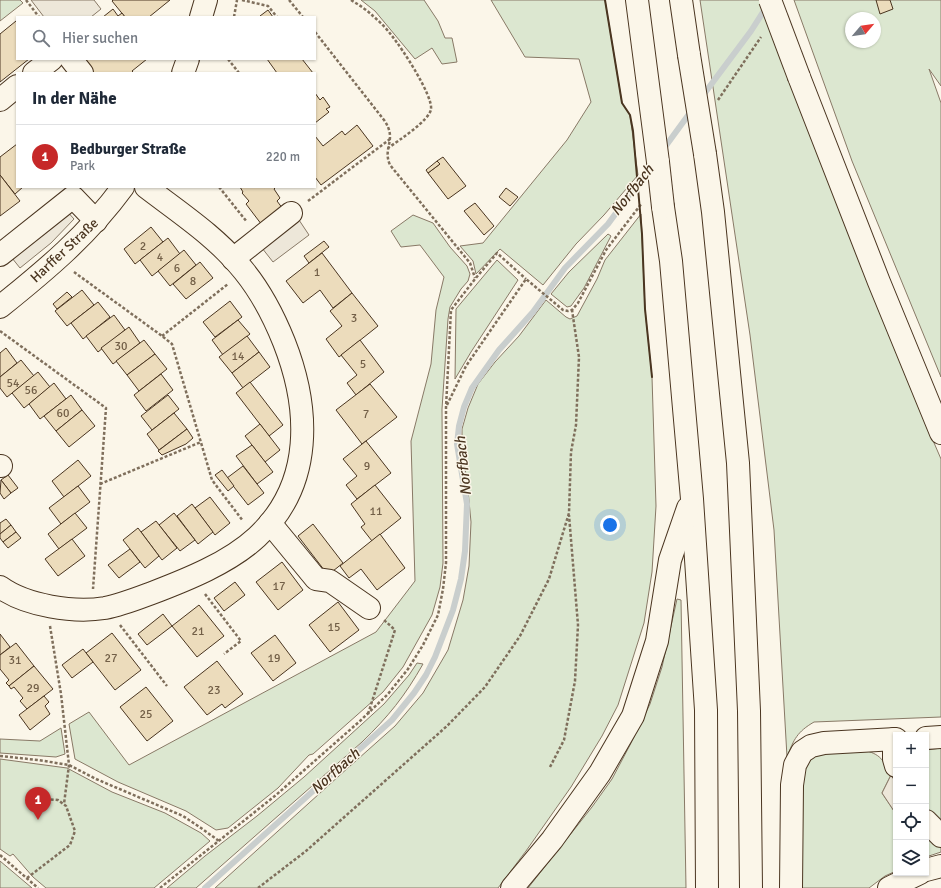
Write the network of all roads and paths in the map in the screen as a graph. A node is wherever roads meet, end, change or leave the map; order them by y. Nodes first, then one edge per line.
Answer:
1 (26, 0) edge
2 (206, 0) edge
3 (237, 0) edge
4 (242, 0) edge
5 (290, 0) edge
6 (351, 0) edge
7 (637, 0) edge
8 (681, 0) edge
9 (770, 0) edge
10 (38, 16) edge
11 (201, 16) edge
12 (234, 16) edge
13 (276, 16) edge
14 (302, 16) edge
15 (316, 33) edge
16 (51, 60) edge
17 (72, 60) edge
18 (188, 60) edge
19 (229, 60) edge
20 (35, 72) edge
21 (81, 72) edge
22 (183, 72) edge
23 (238, 72) edge
24 (16, 87) edge
25 (0, 100) edge
26 (391, 139) junction
27 (388, 148) junction
28 (122, 188) edge
29 (147, 188) edge
30 (220, 188) edge
31 (291, 213) joint
32 (96, 221) junction
33 (259, 238) junction
34 (0, 255) edge
35 (58, 260) junction
36 (239, 265) junction
37 (475, 279) junction
38 (526, 279) junction
39 (0, 306) edge
40 (559, 306) dead end
41 (572, 310) dead end
42 (0, 331) edge
43 (162, 336) junction
44 (446, 407) junction
45 (941, 433) edge
46 (201, 442) junction
47 (100, 484) junction
48 (692, 499) junction
49 (569, 513) junction
50 (270, 523) junction
51 (255, 539) junction
52 (191, 576) junction
53 (0, 587) edge
54 (47, 605) junction
55 (98, 608) junction
56 (368, 608) dead end
57 (390, 626) dead end
58 (224, 654) dead end
59 (167, 686) dead end
60 (367, 714) junction
61 (941, 737) edge
62 (929, 738) edge
63 (893, 739) edge
64 (0, 756) edge
65 (69, 765) junction
66 (550, 767) dead end
67 (45, 799) dead end
68 (64, 804) junction
69 (929, 823) edge
70 (941, 836) edge
71 (219, 841) junction
72 (0, 856) edge
73 (941, 866) edge
74 (929, 869) edge
75 (914, 876) edge
76 (27, 878) junction
77 (38, 888) edge
78 (160, 888) edge
79 (258, 888) edge
80 (512, 888) edge
81 (707, 888) edge
82 (750, 888) edge
83 (791, 888) edge
84 (889, 888) edge

1 - 10 path
2 - 11 main road
3 - 12 path
4 - 13 path
5 - 14 path
6 - 27 path
7 - 48 main road, bridge
8 - 82 main road, bridge
9 - 45 main road, bridge
15 - 26 path
16 - 20 main road
17 - 21 main road
18 - 22 main road
19 - 23 path
24 - 25 main road
26 - 27 path
26 - 31 path
27 - 37 path
28 - 32 main road, Harffer Straße
29 - 36 main road
30 - 33 path
31 - 33 main road
32 - 34 main road
32 - 35 main road, Harffer Straße
33 - 36 main road
35 - 39 main road, Harffer Straße
35 - 43 path
36 - 43 path
36 - 50 main road
37 - 38 path
37 - 44 path
38 - 40 path
38 - 44 path
41 - 49 path
42 - 47 path
43 - 46 path
44 - 60 path
46 - 47 path
46 - 51 path
47 - 55 path
48 - 80 main road
48 - 81 main road
49 - 66 path
49 - 79 path
50 - 51 main road
50 - 56 main road
51 - 52 main road
52 - 55 main road
52 - 58 path
53 - 54 main road
54 - 55 main road
54 - 65 path
55 - 59 path
57 - 60 path
60 - 71 path
61 - 62 main road
63 - 83 main road
64 - 65 path
65 - 68 path
65 - 71 path
67 - 68 path
68 - 76 path
69 - 70 main road
71 - 78 path
72 - 76 path
73 - 74 main road
75 - 84 main road
76 - 77 path

